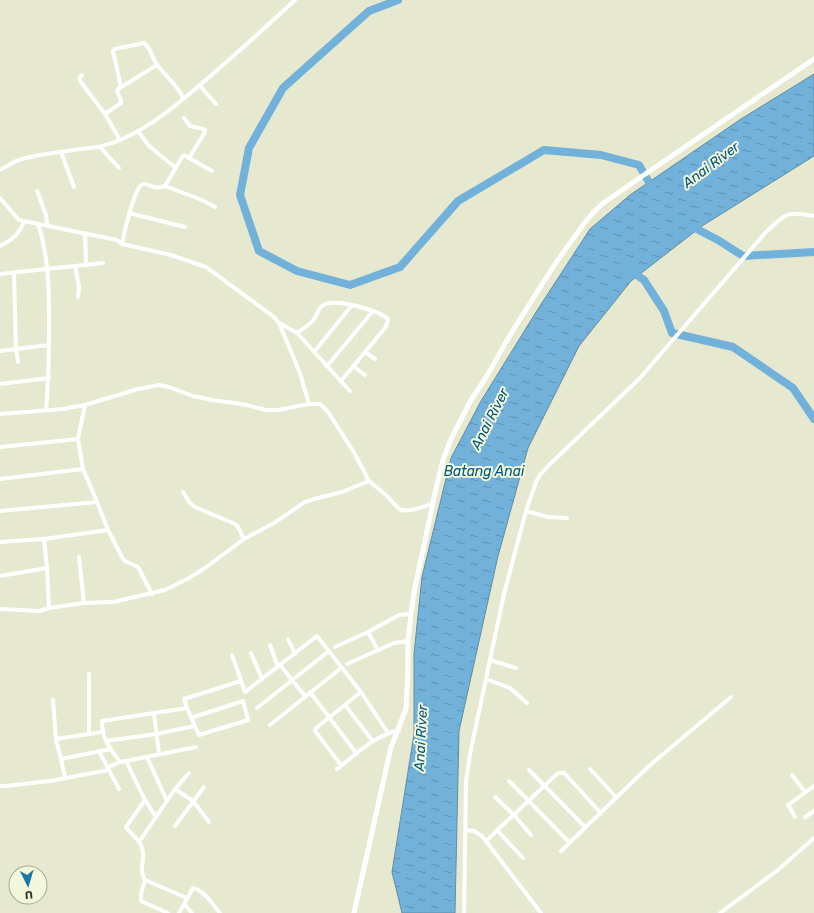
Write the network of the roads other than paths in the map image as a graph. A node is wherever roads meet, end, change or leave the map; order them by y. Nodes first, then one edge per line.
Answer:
1 (295, 0) edge
2 (814, 59) edge
3 (157, 64) junction
4 (82, 75) dead end
5 (199, 85) junction
6 (121, 87) junction
7 (184, 99) junction
8 (216, 104) dead end
9 (105, 114) junction
10 (184, 118) dead end
11 (138, 131) junction
12 (120, 140) junction
13 (100, 147) junction
14 (61, 152) junction
15 (189, 158) junction
16 (119, 168) dead end
17 (176, 168) junction
18 (0, 170) edge
19 (212, 171) dead end
20 (165, 186) junction
21 (74, 187) dead end
22 (37, 191) dead end
23 (0, 199) edge
24 (215, 207) dead end
25 (129, 213) junction
26 (814, 216) edge
27 (24, 222) junction
28 (38, 224) junction
29 (46, 226) junction
30 (185, 227) dead end
31 (85, 233) junction
32 (122, 244) junction
33 (0, 246) edge
34 (103, 262) dead end
35 (86, 265) junction
36 (75, 266) junction
37 (48, 268) junction
38 (14, 273) junction
39 (0, 274) edge
40 (78, 297) dead end
41 (352, 305) junction
42 (373, 311) junction
43 (279, 323) junction
44 (297, 333) junction
45 (49, 345) junction
46 (16, 349) junction
47 (0, 351) edge
48 (314, 352) junction
49 (365, 352) junction
50 (375, 359) dead end
51 (18, 362) dead end
52 (327, 366) junction
53 (353, 366) junction
54 (365, 375) dead end
55 (49, 378) junction
56 (341, 381) junction
57 (0, 384) edge
58 (350, 391) dead end
59 (309, 404) junction
60 (85, 405) junction
61 (46, 410) junction
62 (0, 414) edge
63 (78, 439) junction
64 (0, 448) edge
65 (83, 469) junction
66 (0, 479) edge
67 (369, 481) junction
68 (183, 492) dead end
69 (97, 502) junction
70 (432, 504) junction
71 (0, 511) edge
72 (526, 511) junction
73 (567, 518) dead end
74 (108, 530) junction
75 (44, 539) junction
76 (244, 539) junction
77 (0, 542) edge
78 (79, 557) dead end
79 (47, 568) junction
80 (0, 576) edge
81 (152, 594) junction
82 (84, 603) junction
83 (49, 608) junction
84 (0, 609) edge
85 (411, 614) junction
86 (368, 632) junction
87 (288, 638) dead end
88 (408, 641) junction
89 (270, 645) dead end
90 (335, 647) dead end
91 (378, 650) junction
92 (251, 652) dead end
93 (329, 652) junction
94 (295, 654) junction
95 (232, 655) dead end
96 (490, 660) junction
97 (347, 664) dead end
98 (279, 666) junction
99 (341, 668) junction
100 (516, 668) dead end
101 (90, 674) dead end
102 (262, 679) junction
103 (486, 679) junction
104 (241, 681) junction
105 (292, 681) junction
106 (310, 692) junction
107 (361, 692) junction
108 (305, 696) junction
109 (731, 697) dead end
110 (52, 700) dead end
111 (527, 703) dead end
112 (345, 705) junction
113 (187, 708) junction
114 (257, 708) dead end
115 (154, 713) junction
116 (329, 717) junction
117 (191, 718) junction
118 (270, 725) dead end
119 (195, 726) junction
120 (399, 730) junction
121 (102, 732) junction
122 (388, 733) junction
123 (89, 734) junction
124 (156, 734) junction
125 (56, 739) junction
126 (372, 740) junction
127 (106, 741) junction
128 (196, 747) dead end
129 (111, 749) junction
130 (99, 751) junction
131 (160, 754) junction
132 (357, 754) junction
133 (147, 757) junction
134 (61, 759) junction
135 (126, 761) junction
136 (120, 762) junction
137 (342, 765) junction
138 (590, 768) dead end
139 (108, 769) junction
140 (337, 769) dead end
141 (529, 770) dead end
142 (189, 773) dead end
143 (792, 775) dead end
144 (65, 778) junction
145 (509, 781) dead end
146 (0, 786) edge
147 (545, 786) junction
148 (814, 786) edge
149 (204, 787) dead end
150 (119, 788) dead end
151 (175, 790) junction
152 (805, 792) junction
153 (495, 797) dead end
154 (616, 797) junction
155 (145, 800) junction
156 (167, 801) junction
157 (194, 801) junction
158 (529, 801) junction
159 (814, 811) edge
160 (600, 812) junction
161 (514, 815) junction
162 (156, 817) junction
163 (795, 817) dead end
164 (805, 817) dead end
165 (209, 822) dead end
166 (175, 826) dead end
167 (585, 827) junction
168 (466, 830) junction
169 (497, 830) junction
170 (531, 835) dead end
171 (814, 838) edge
172 (486, 841) junction
173 (139, 842) junction
174 (569, 842) junction
175 (561, 851) dead end
176 (523, 858) dead end
177 (145, 880) junction
178 (187, 898) junction
179 (184, 904) junction
180 (157, 911) edge
181 (168, 913) edge
182 (178, 913) edge
183 (192, 913) edge
184 (220, 913) edge
185 (354, 913) edge
186 (464, 913) edge
187 (541, 913) edge
188 (720, 913) edge

1 - 5 street
2 - 70 street
3 - 6 street
3 - 6 street
3 - 7 street
4 - 9 street
5 - 7 street
5 - 8 street
6 - 9 street
7 - 11 street
9 - 12 street
10 - 15 street
11 - 12 street
11 - 17 street
12 - 13 street
13 - 14 street
13 - 16 street
14 - 18 street
14 - 21 street
15 - 17 street
15 - 19 street
17 - 20 street
20 - 24 street
20 - 25 street
22 - 29 street
23 - 27 street
25 - 30 street
25 - 32 street
26 - 72 street
27 - 28 street
27 - 33 street
28 - 29 street
28 - 37 street
29 - 31 street
31 - 32 street
31 - 35 street
32 - 43 street
34 - 35 street
35 - 36 street
36 - 37 street
36 - 40 street
37 - 38 street
37 - 45 street
38 - 39 street
38 - 46 street
41 - 42 street
41 - 44 street
41 - 48 street
42 - 49 street
42 - 52 street
43 - 44 street
43 - 59 street
44 - 48 street
45 - 46 street
45 - 55 street
46 - 47 street
46 - 51 street
48 - 52 street
49 - 50 street
49 - 53 street
52 - 56 street
53 - 54 street
53 - 56 street
55 - 57 street
55 - 61 street
56 - 58 street
59 - 60 street
59 - 67 street
60 - 61 street
60 - 63 street
61 - 62 street
63 - 64 street
63 - 65 street
65 - 66 street
65 - 69 street
67 - 70 street
67 - 76 street
68 - 76 street
69 - 71 street
69 - 74 street
70 - 85 street
72 - 73 street
72 - 96 street
74 - 75 street
74 - 81 street
75 - 77 street
75 - 79 street
76 - 81 street
78 - 82 street
79 - 80 street
79 - 83 street
81 - 82 street
82 - 83 street
83 - 84 street
85 - 86 street
85 - 88 street
86 - 90 street
86 - 91 street
87 - 94 street
88 - 91 street
88 - 120 street
89 - 98 street
91 - 97 street
92 - 102 street
93 - 94 street
93 - 99 street
93 - 105 street
94 - 98 street
95 - 104 street
96 - 100 street
96 - 103 street
98 - 102 street
98 - 105 street
99 - 106 street
99 - 107 street
101 - 123 street
102 - 104 street
103 - 111 street
103 - 168 street
104 - 113 street
105 - 108 street
105 - 114 street
106 - 108 street
106 - 116 street
107 - 112 street
107 - 122 street
108 - 118 street
109 - 154 street
110 - 125 street
112 - 116 street
112 - 126 street
113 - 115 street
113 - 117 street
115 - 121 street
115 - 124 street
116 - 132 street
116 - 137 street
117 - 119 street
117 - 119 street
119 - 124 street
120 - 122 street
120 - 185 street
121 - 123 street
121 - 127 street
122 - 126 street
123 - 125 street
124 - 127 street
124 - 131 street
125 - 134 street
126 - 132 street
127 - 129 street
128 - 131 street
129 - 130 street
129 - 136 street
130 - 134 street
130 - 139 street
131 - 133 street
132 - 137 street
133 - 135 street
133 - 156 street
134 - 144 street
135 - 136 street
135 - 155 street
136 - 139 street
137 - 140 street
138 - 154 street
139 - 144 street
139 - 150 street
141 - 147 street
142 - 151 street
143 - 152 street
144 - 146 street
145 - 158 street
147 - 158 street
147 - 160 street
147 - 167 street
148 - 152 street
149 - 157 street
151 - 156 street
151 - 157 street
152 - 163 street
153 - 161 street
154 - 160 street
155 - 162 street
155 - 173 street
156 - 162 street
157 - 165 street
157 - 166 street
158 - 161 street
158 - 174 street
159 - 164 street
160 - 167 street
161 - 169 street
161 - 170 street
162 - 173 street
167 - 174 street
168 - 172 street
168 - 186 street
169 - 172 street
169 - 176 street
171 - 188 street
172 - 187 street
173 - 177 street
174 - 175 street
177 - 178 street
177 - 180 street
178 - 179 street
178 - 184 street
179 - 182 street
179 - 183 street
180 - 181 street

